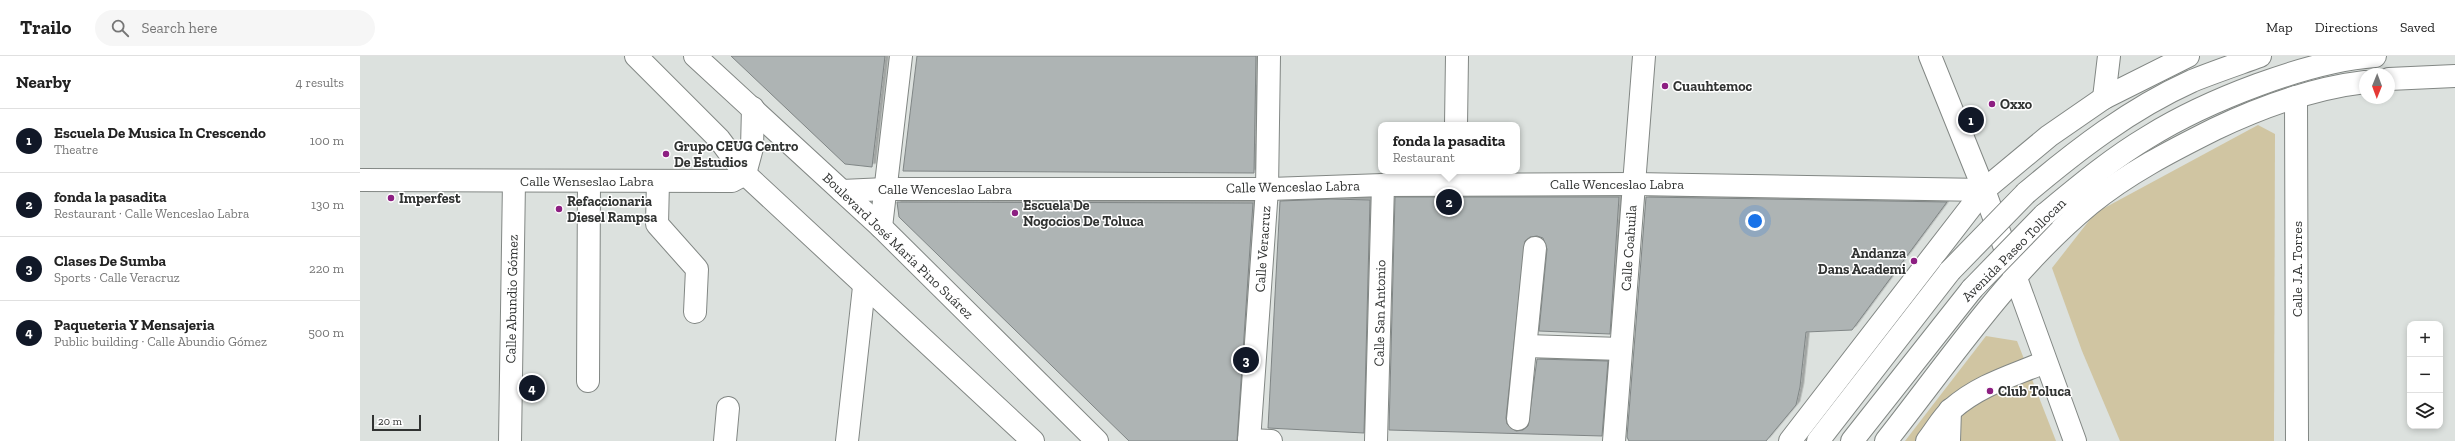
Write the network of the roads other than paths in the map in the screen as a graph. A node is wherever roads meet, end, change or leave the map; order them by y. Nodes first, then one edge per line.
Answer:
1 (636, 56) edge
2 (695, 56) edge
3 (901, 56) edge
4 (1269, 56) edge
5 (1457, 56) edge
6 (1644, 56) edge
7 (2109, 56) edge
8 (2188, 56) edge
9 (2260, 56) edge
10 (2375, 56) edge
11 (1932, 59) edge
12 (2455, 76) edge
13 (2395, 79) edge
14 (2359, 83) edge
15 (2296, 97) junction
16 (2104, 98) junction
17 (753, 108) junction
18 (1456, 122) edge
19 (745, 174) junction
20 (1455, 178) edge
21 (360, 180) edge
22 (514, 181) junction
23 (589, 181) junction
24 (658, 181) junction
25 (1634, 184) junction
26 (1383, 185) junction
27 (886, 188) junction
28 (1267, 189) junction
29 (1984, 190) junction
30 (842, 191) junction
31 (881, 227) junction
32 (1535, 248) dead end
33 (2016, 276) junction
34 (864, 287) junction
35 (695, 312) dead end
36 (1526, 346) junction
37 (1622, 348) junction
38 (2045, 362) junction
39 (588, 381) dead end
40 (728, 408) dead end
41 (1950, 410) junction
42 (1518, 419) dead end
43 (510, 441) edge
44 (725, 441) edge
45 (847, 441) edge
46 (1034, 441) edge
47 (1097, 441) edge
48 (1249, 441) edge
49 (1271, 441) edge
50 (1376, 441) edge
51 (1614, 441) edge
52 (1790, 441) edge
53 (1818, 441) edge
54 (1852, 441) edge
55 (1886, 441) edge
56 (1927, 441) edge
57 (1949, 441) edge
58 (2075, 441) edge
59 (2297, 441) edge

1 - 19 main road
2 - 17 main road, Boulevard José María Pino Suárez
3 - 27 main road
4 - 28 main road, Calle Veracruz
5 - 18 main road
6 - 25 main road, Calle Coahuila
7 - 16 main road
8 - 16 main road
9 - 53 main road, Avenida Paseo Tollocan, bridge
10 - 54 main road, Avenida Paseo Tollocan, bridge
11 - 29 main road
12 - 13 main road
14 - 15 main road, Avenida Paseo Tollocan
15 - 33 main road, Avenida Paseo Tollocan
15 - 59 main road, Calle J.A. Torres
16 - 29 main road
17 - 19 main road
17 - 30 main road, Boulevard José María Pino Suárez
19 - 24 main road, Calle Wenseslao Labra
19 - 34 main road
20 - 25 main road, Calle Wenceslao Labra
20 - 26 main road, Calle Wenceslao Labra
21 - 22 main road, Calle Wenseslao Labra
22 - 23 main road, Calle Wenseslao Labra
22 - 43 main road, Calle Abundio Gómez
23 - 24 main road, Calle Wenseslao Labra
23 - 39 main road
24 - 35 main road
25 - 29 main road, Calle Wenceslao Labra
25 - 37 main road, Calle Coahuila
26 - 28 main road, Calle Wenceslao Labra
26 - 50 main road, Calle San Antonio
27 - 28 main road, Calle Wenceslao Labra
27 - 30 main road, Calle Wenceslao Labra
27 - 31 main road
28 - 48 main road, Calle Veracruz
29 - 33 main road
29 - 52 main road
30 - 31 main road, Boulevard José María Pino Suárez
31 - 47 main road, Boulevard José María Pino Suárez
32 - 36 main road
33 - 38 main road
33 - 55 main road, Avenida Paseo Tollocan
34 - 45 main road
34 - 46 main road
36 - 37 main road
36 - 42 main road
37 - 51 main road, Calle Coahuila
38 - 41 main road
38 - 58 main road
40 - 44 main road
41 - 56 main road
41 - 57 main road
48 - 49 main road

